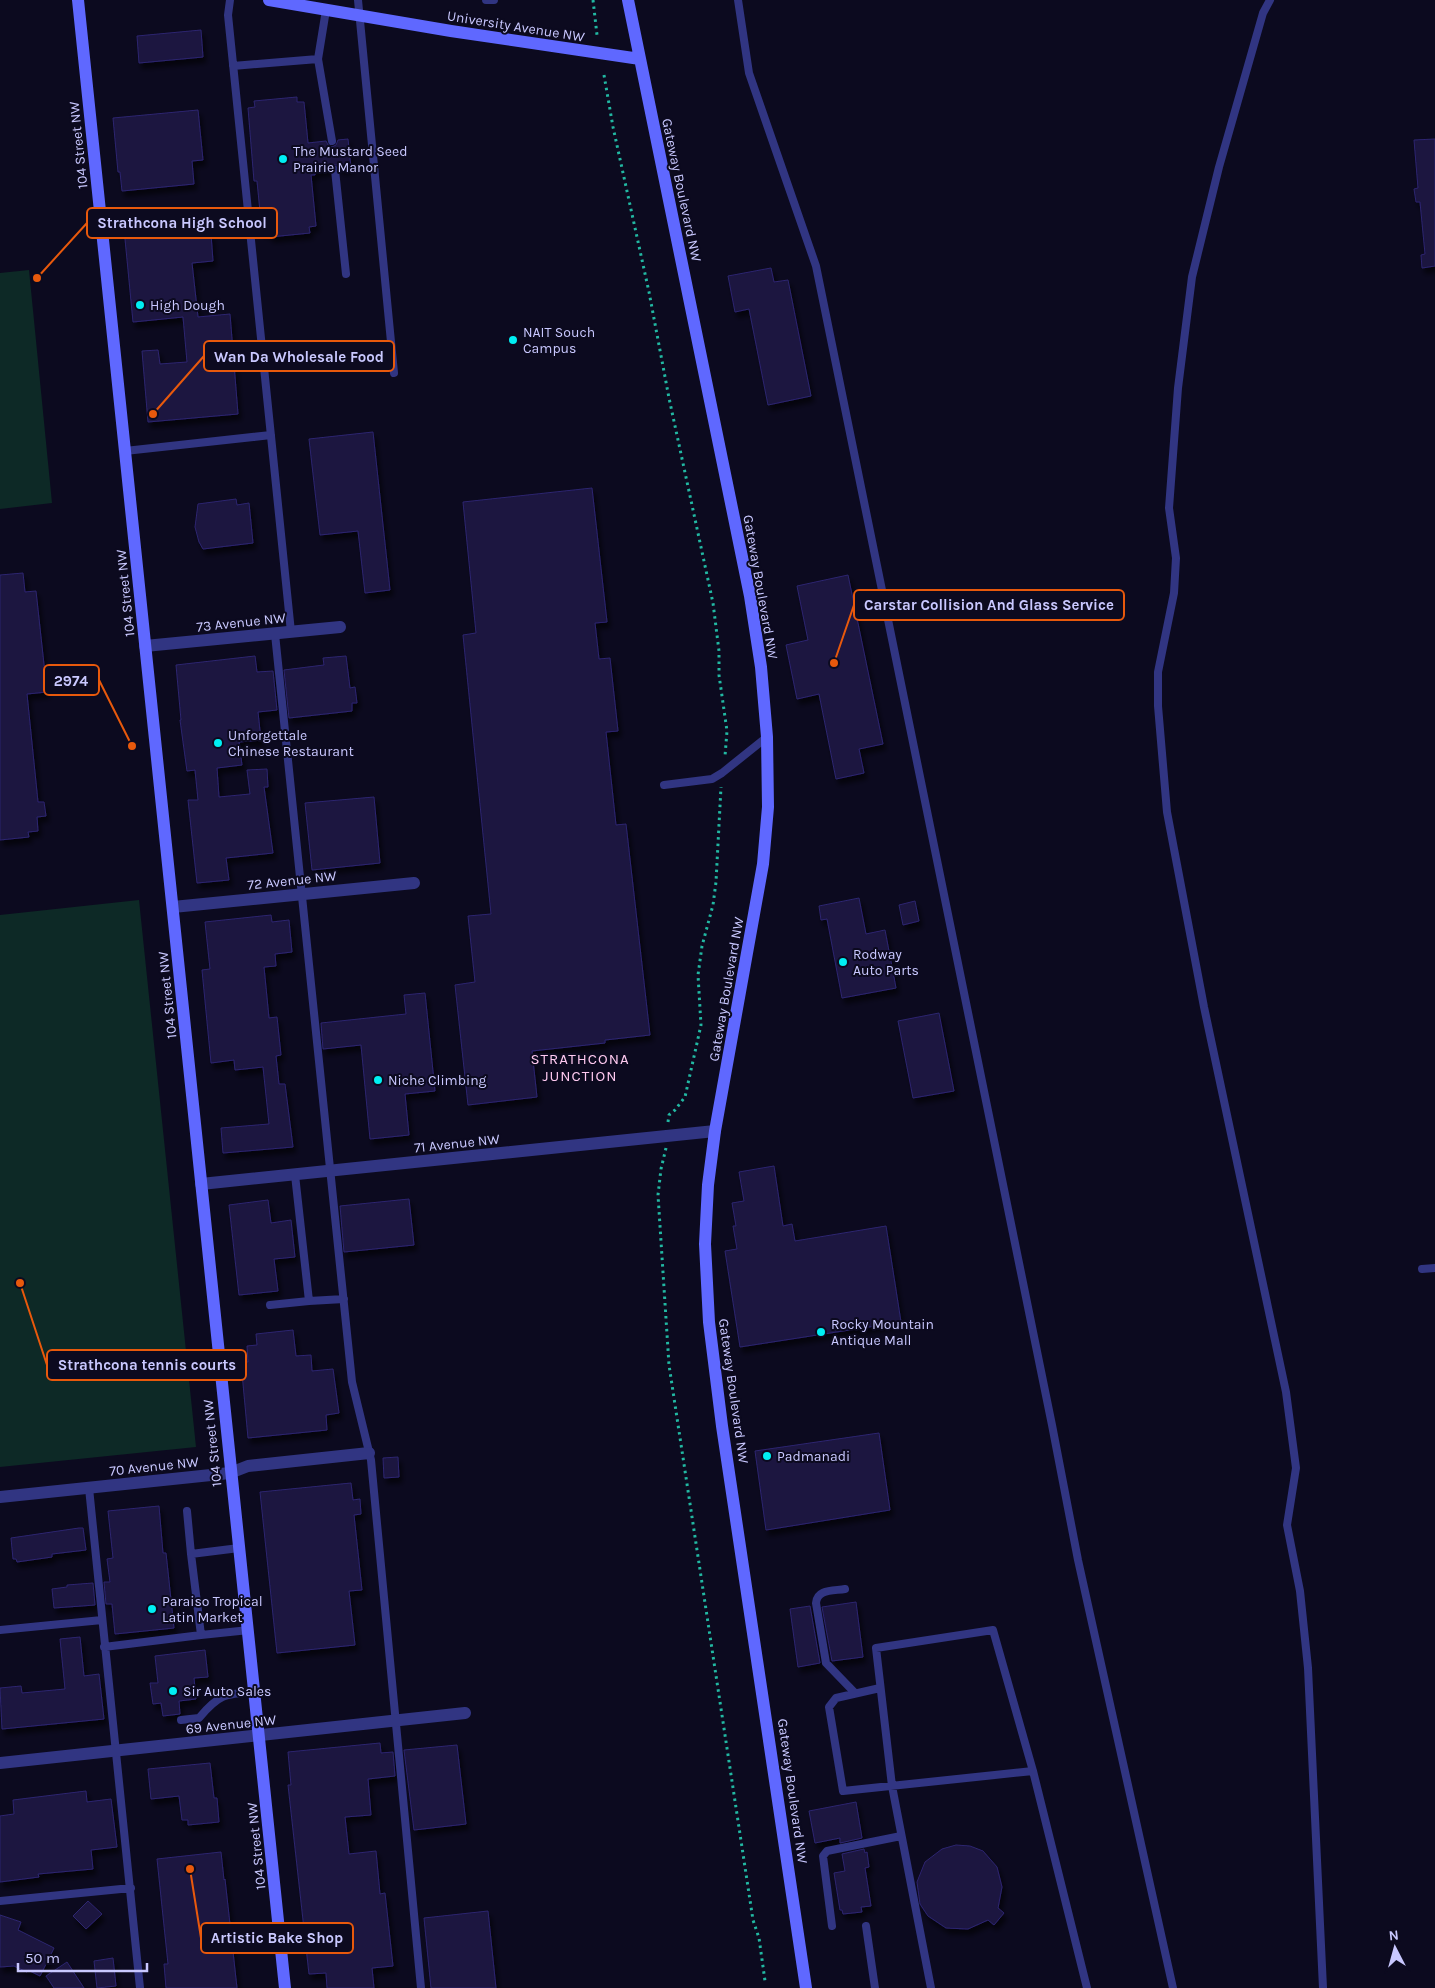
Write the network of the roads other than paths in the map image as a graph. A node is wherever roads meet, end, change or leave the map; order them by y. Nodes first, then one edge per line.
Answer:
1 (78, 0) edge
2 (230, 0) edge
3 (269, 0) edge
4 (358, 0) edge
5 (486, 0) edge
6 (494, 0) edge
7 (628, 0) edge
8 (738, 0) edge
9 (1270, 0) edge
10 (326, 10) junction
11 (359, 15) junction
12 (318, 58) junction
13 (640, 60) junction
14 (233, 66) junction
15 (332, 141) dead end
16 (335, 170) dead end
17 (346, 274) dead end
18 (394, 373) dead end
19 (271, 435) junction
20 (125, 452) junction
21 (340, 627) dead end
22 (291, 632) junction
23 (275, 634) junction
24 (145, 646) junction
25 (767, 737) junction
26 (664, 785) dead end
27 (414, 883) dead end
28 (302, 894) junction
29 (173, 907) junction
30 (715, 1131) junction
31 (331, 1171) junction
32 (296, 1175) junction
33 (201, 1184) junction
34 (1435, 1268) edge
35 (1422, 1269) dead end
36 (344, 1299) junction
37 (309, 1302) junction
38 (270, 1305) dead end
39 (369, 1453) junction
40 (230, 1473) junction
41 (88, 1488) junction
42 (0, 1497) edge
43 (187, 1510) dead end
44 (239, 1548) junction
45 (192, 1554) junction
46 (845, 1589) dead end
47 (102, 1620) junction
48 (0, 1630) edge
49 (249, 1630) junction
50 (201, 1635) junction
51 (104, 1647) junction
52 (880, 1688) junction
53 (255, 1692) junction
54 (855, 1693) junction
55 (464, 1713) dead end
56 (181, 1720) dead end
57 (395, 1721) junction
58 (260, 1736) junction
59 (116, 1752) junction
60 (0, 1763) edge
61 (1033, 1771) junction
62 (892, 1786) junction
63 (901, 1836) junction
64 (131, 1888) junction
65 (0, 1901) edge
66 (832, 1926) dead end
67 (866, 1926) dead end
68 (140, 1988) edge
69 (285, 1988) edge
70 (421, 1988) edge
71 (806, 1988) edge
72 (875, 1988) edge
73 (931, 1988) edge
74 (1087, 1988) edge
75 (1173, 1988) edge
76 (1323, 1988) edge

1 - 20 main road, 104 Street NW
2 - 14 lane
3 - 10 main road, University Avenue NW
4 - 11 lane
5 - 6 lane
7 - 13 main road, Gateway Boulevard NW
8 - 75 lane
9 - 76 lane
10 - 11 main road, University Avenue NW
10 - 12 lane
11 - 13 main road, University Avenue NW
11 - 18 lane
12 - 14 lane
12 - 15 lane
13 - 25 main road, Gateway Boulevard NW
14 - 19 lane
16 - 17 lane
19 - 20 lane
19 - 22 lane
20 - 24 main road, 104 Street NW
21 - 22 street, 73 Avenue NW
22 - 23 street, 73 Avenue NW
23 - 24 street, 73 Avenue NW
23 - 28 lane
24 - 29 main road, 104 Street NW
25 - 26 lane
25 - 30 main road, Gateway Boulevard NW
27 - 28 street, 72 Avenue NW
28 - 29 street, 72 Avenue NW
28 - 31 lane
29 - 33 main road, 104 Street NW
30 - 31 street, 71 Avenue NW
30 - 71 main road, Gateway Boulevard NW
31 - 32 street, 71 Avenue NW
31 - 36 lane
32 - 33 street, 71 Avenue NW
32 - 37 lane
33 - 40 main road, 104 Street NW
34 - 35 lane
36 - 37 lane
36 - 39 lane
37 - 38 lane
39 - 40 street, 70 Avenue NW
39 - 57 lane
40 - 41 street, 70 Avenue NW
40 - 44 main road, 104 Street NW
41 - 42 street, 70 Avenue NW
41 - 47 lane
43 - 45 lane
44 - 45 lane
44 - 49 main road, 104 Street NW
45 - 50 lane
46 - 54 lane
47 - 48 lane
47 - 51 lane
49 - 50 lane
49 - 53 main road, 104 Street NW
50 - 51 lane
51 - 59 lane
52 - 54 lane
52 - 61 lane
52 - 62 lane
53 - 56 lane
53 - 58 main road, 104 Street NW
54 - 62 lane
55 - 57 street, 69 Avenue NW
57 - 58 street, 69 Avenue NW
57 - 70 lane
58 - 59 street, 69 Avenue NW
58 - 69 main road, 104 Street NW
59 - 60 street, 69 Avenue NW
59 - 64 lane
61 - 62 lane
61 - 74 lane
62 - 63 lane
63 - 66 lane
63 - 73 lane
64 - 65 lane
64 - 68 lane
67 - 72 lane

